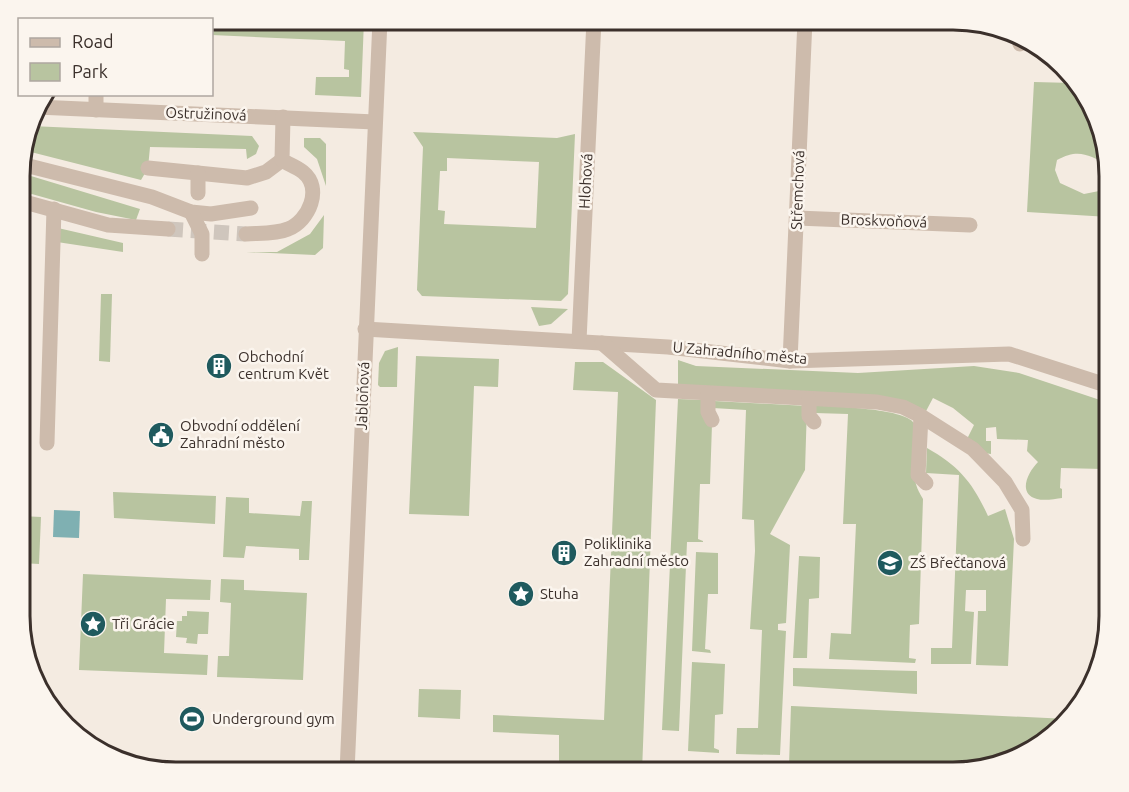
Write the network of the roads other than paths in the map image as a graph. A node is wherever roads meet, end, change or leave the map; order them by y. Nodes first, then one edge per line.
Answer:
1 (380, 30) edge
2 (594, 30) edge
3 (805, 30) edge
4 (96, 102) edge
5 (48, 106) edge
6 (283, 117) junction
7 (375, 122) junction
8 (282, 160) junction
9 (31, 166) edge
10 (148, 168) dead end
11 (198, 173) junction
12 (198, 193) dead end
13 (30, 203) edge
14 (251, 208) dead end
15 (54, 209) junction
16 (191, 212) junction
17 (798, 218) junction
18 (970, 225) dead end
19 (168, 229) tunnel mouth
20 (246, 234) tunnel mouth
21 (202, 254) dead end
22 (366, 329) junction
23 (579, 341) junction
24 (602, 343) junction
25 (790, 361) junction
26 (1099, 383) edge
27 (708, 394) junction
28 (809, 399) junction
29 (921, 416) junction
30 (712, 420) dead end
31 (814, 422) dead end
32 (47, 443) dead end
33 (926, 483) dead end
34 (1023, 539) dead end
35 (347, 762) edge

1 - 7 street, Jabloňová
2 - 23 street, Hlohová
3 - 17 street, Střemchová
4 - 5 street, Ostružinová
4 - 6 street, Ostružinová
6 - 7 street, Ostružinová
6 - 8 street
7 - 22 street, Jabloňová
8 - 11 street
8 - 20 street
9 - 16 street
10 - 11 street
11 - 12 street
13 - 15 street
14 - 16 street
15 - 19 street
15 - 32 street
16 - 21 street, bridge
17 - 18 street, Broskvoňová
17 - 25 street, Střemchová
22 - 23 street, U Zahradního města
22 - 35 street, Jabloňová
23 - 24 street, U Zahradního města
24 - 25 street, U Zahradního města
24 - 27 street
25 - 26 street, U Zahradního města
27 - 28 street
27 - 30 street
28 - 29 street
28 - 31 street
29 - 33 street
29 - 34 street

